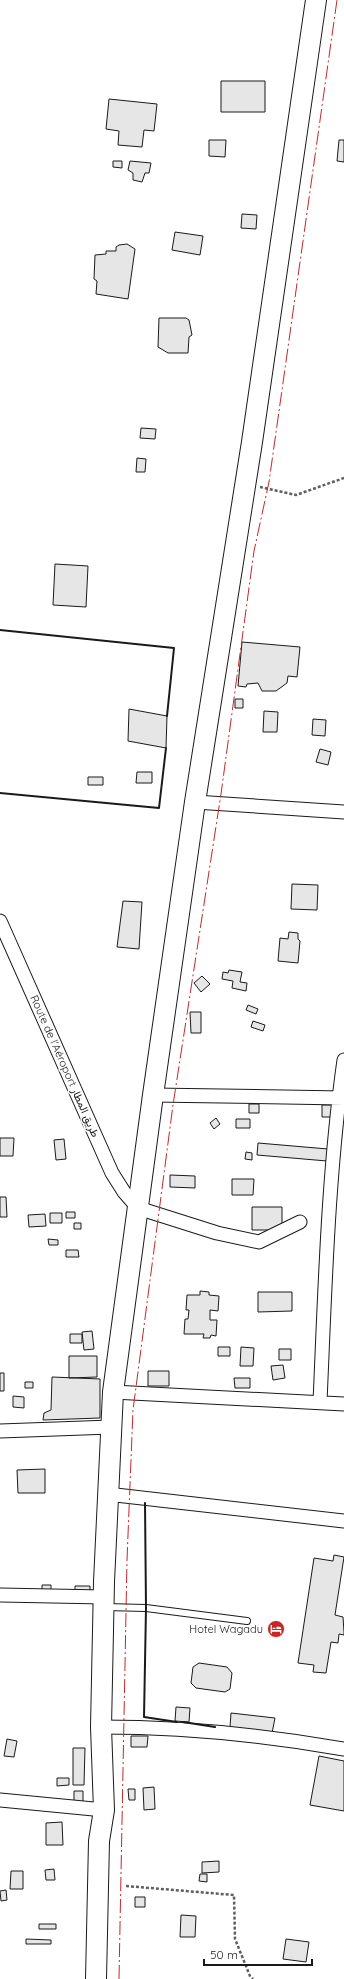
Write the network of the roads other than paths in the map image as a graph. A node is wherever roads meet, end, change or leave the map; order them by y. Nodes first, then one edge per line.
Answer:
1 (316, 0) edge
2 (195, 802) junction
3 (344, 812) edge
4 (0, 921) edge
5 (344, 1060) edge
6 (153, 1095) junction
7 (341, 1099) edge
8 (138, 1208) junction
9 (300, 1222) dead end
10 (113, 1392) junction
11 (320, 1402) junction
12 (344, 1404) edge
13 (111, 1427) junction
14 (0, 1431) edge
15 (107, 1494) junction
16 (344, 1521) edge
17 (0, 1595) edge
18 (104, 1602) junction
19 (247, 1621) dead end
20 (101, 1727) junction
21 (344, 1749) edge
22 (0, 1800) edge
23 (104, 1810) junction
24 (96, 1979) edge

1 - 2 main road
2 - 3 street
2 - 6 main road
4 - 8 street, Route de l'Aéroport طريق المطار
5 - 7 street
6 - 7 street
6 - 8 main road
7 - 11 street
8 - 9 street
8 - 10 main road
10 - 11 street
10 - 13 main road
11 - 12 street
13 - 14 street
13 - 15 main road
15 - 16 street
15 - 18 main road
17 - 18 street
18 - 19 lane
18 - 20 main road
20 - 21 street
20 - 23 main road
22 - 23 street
23 - 24 main road

